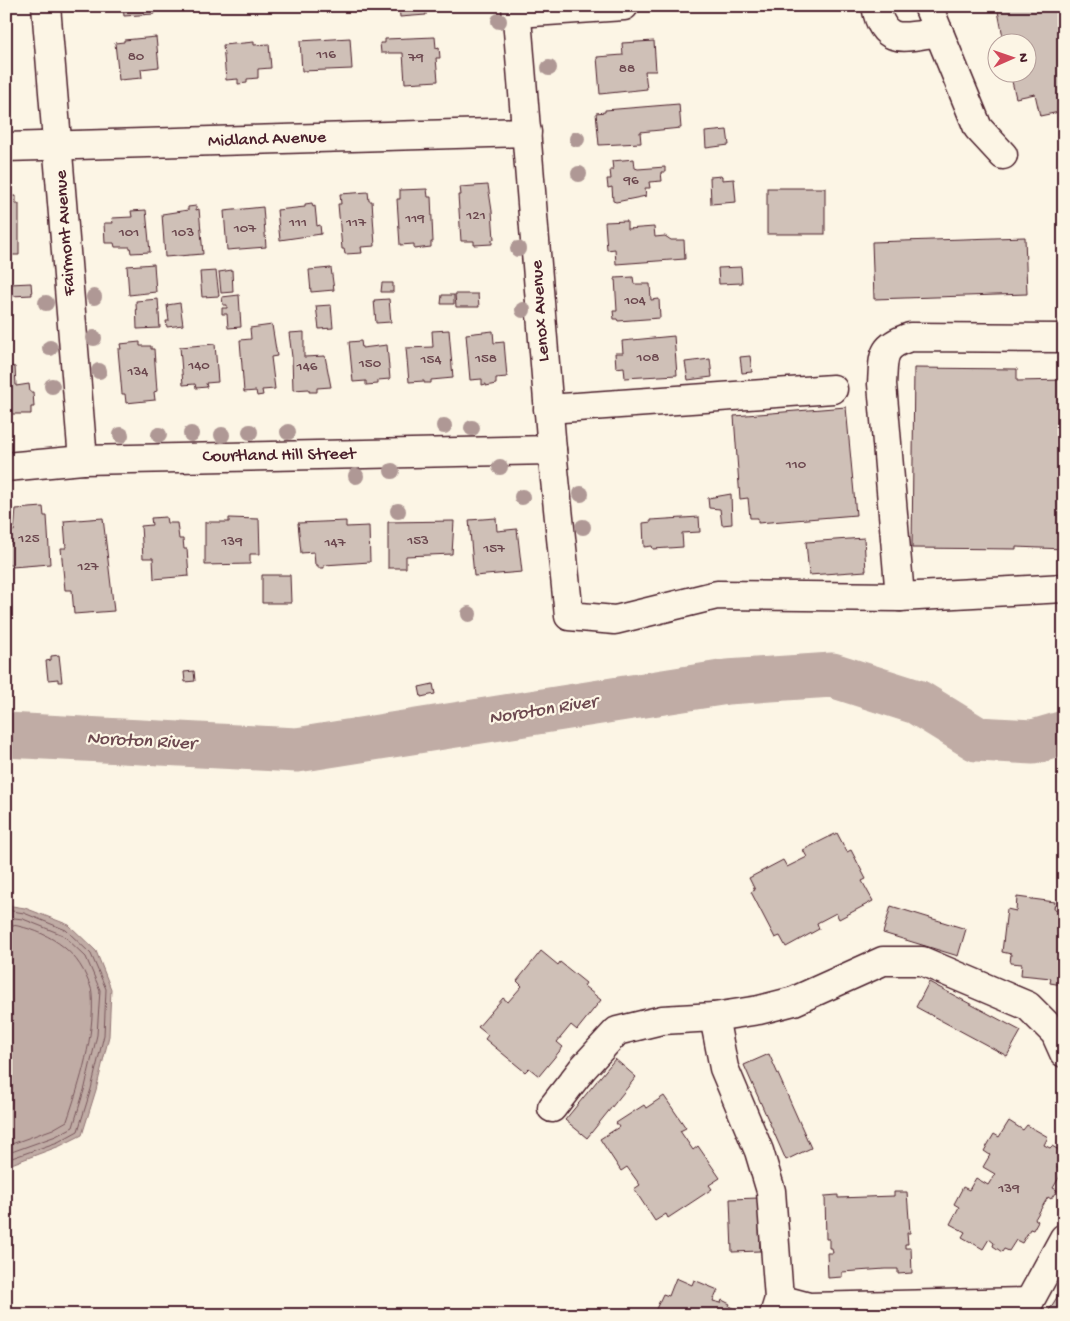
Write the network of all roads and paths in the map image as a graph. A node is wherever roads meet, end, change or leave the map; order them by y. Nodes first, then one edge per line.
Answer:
1 (46, 6) edge
2 (624, 6) edge
3 (876, 6) edge
4 (928, 6) edge
5 (517, 10) edge
6 (939, 32) junction
7 (527, 132) junction
8 (59, 146) junction
9 (6, 147) edge
10 (1003, 155) dead end
11 (1064, 338) edge
12 (833, 389) dead end
13 (548, 409) junction
14 (552, 450) junction
15 (83, 460) junction
16 (6, 467) edge
17 (1064, 588) edge
18 (900, 597) junction
19 (714, 1017) junction
20 (1064, 1053) edge
21 (552, 1108) dead end
22 (1064, 1238) edge
23 (776, 1307) edge
24 (1025, 1308) edge

1 - 8 street, Fairmont Avenue
2 - 5 street
3 - 6 street
4 - 6 street
5 - 7 street, Lenox Avenue
6 - 10 street
7 - 8 street, Midland Avenue
7 - 13 street, Lenox Avenue
8 - 9 street, Midland Avenue
8 - 15 street, Fairmont Avenue
11 - 18 street
12 - 13 street
13 - 14 street, Lenox Avenue
14 - 15 street, Courtland Hill Street
14 - 18 street, Lenox Avenue
15 - 16 street, Courtland Hill Street
17 - 18 street
19 - 20 street
19 - 21 street
19 - 23 street
22 - 24 street
23 - 24 street

